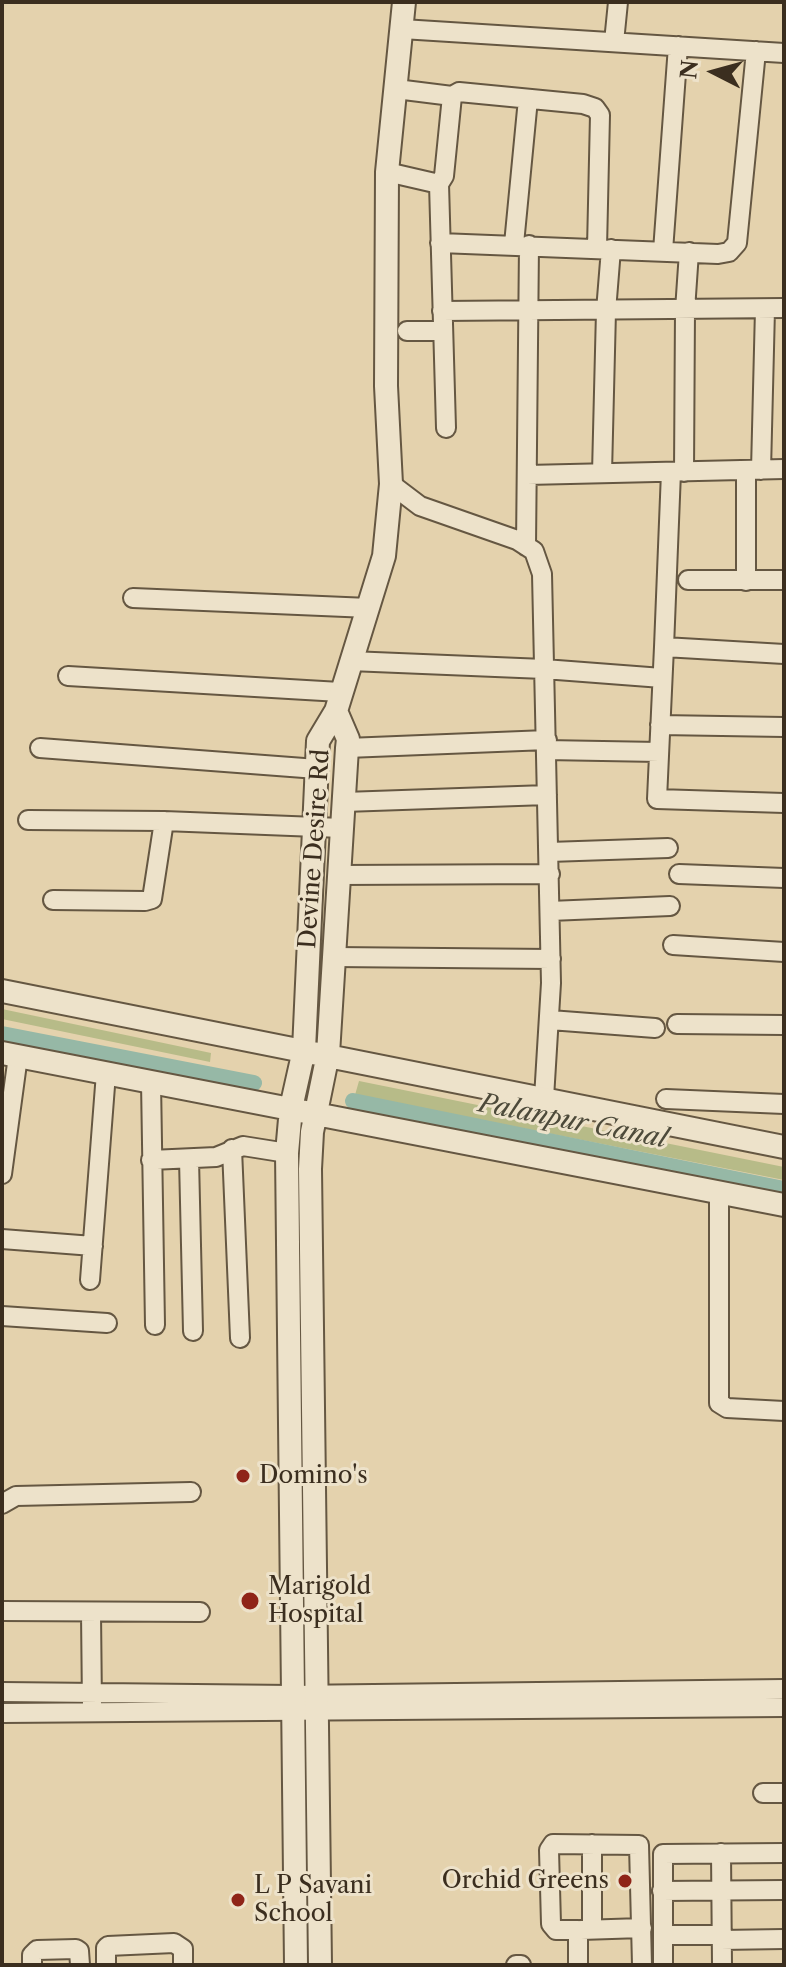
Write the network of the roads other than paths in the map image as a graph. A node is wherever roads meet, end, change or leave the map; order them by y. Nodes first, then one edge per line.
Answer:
1 (404, 2) edge
2 (618, 2) edge
3 (402, 29) junction
4 (614, 42) junction
5 (678, 46) junction
6 (756, 51) junction
7 (784, 53) edge
8 (396, 89) junction
9 (452, 96) junction
10 (528, 99) junction
11 (387, 172) junction
12 (439, 184) junction
13 (440, 243) junction
14 (522, 244) junction
15 (604, 248) junction
16 (663, 251) junction
17 (689, 252) junction
18 (784, 308) edge
19 (765, 309) junction
20 (685, 310) junction
21 (442, 311) junction
22 (606, 311) junction
23 (530, 312) junction
24 (407, 331) dead end
25 (443, 331) junction
26 (446, 428) dead end
27 (784, 469) edge
28 (754, 470) junction
29 (677, 472) junction
30 (602, 473) junction
31 (527, 475) junction
32 (391, 484) junction
33 (420, 506) junction
34 (388, 516) junction
35 (526, 546) junction
36 (688, 580) dead end
37 (784, 580) edge
38 (746, 581) junction
39 (133, 598) dead end
40 (369, 608) junction
41 (664, 647) junction
42 (784, 654) edge
43 (350, 661) junction
44 (544, 669) junction
45 (68, 676) dead end
46 (662, 678) junction
47 (338, 701) junction
48 (660, 725) junction
49 (784, 727) edge
50 (547, 745) junction
51 (40, 748) dead end
52 (347, 748) junction
53 (659, 752) junction
54 (317, 769) junction
55 (547, 795) junction
56 (344, 802) junction
57 (784, 803) edge
58 (28, 820) dead end
59 (164, 821) junction
60 (314, 828) junction
61 (342, 828) junction
62 (668, 848) dead end
63 (549, 852) junction
64 (550, 874) junction
65 (679, 874) dead end
66 (339, 875) junction
67 (784, 878) edge
68 (53, 900) dead end
69 (670, 906) dead end
70 (550, 911) junction
71 (673, 945) dead end
72 (784, 952) edge
73 (334, 957) junction
74 (551, 959) junction
75 (2, 991) edge
76 (550, 1020) junction
77 (677, 1024) dead end
78 (784, 1025) edge
79 (655, 1028) dead end
80 (304, 1050) junction
81 (328, 1054) junction
82 (10, 1055) edge
83 (106, 1073) junction
84 (151, 1082) junction
85 (544, 1098) junction
86 (666, 1099) dead end
87 (784, 1104) edge
88 (291, 1108) junction
89 (315, 1113) junction
90 (784, 1147) edge
91 (232, 1149) junction
92 (287, 1153) junction
93 (189, 1159) junction
94 (151, 1160) junction
95 (2, 1174) edge
96 (719, 1192) junction
97 (784, 1205) edge
98 (2, 1239) edge
99 (93, 1246) junction
100 (90, 1280) dead end
101 (2, 1316) edge
102 (107, 1323) dead end
103 (155, 1325) dead end
104 (193, 1331) dead end
105 (240, 1338) dead end
106 (784, 1411) edge
107 (191, 1492) dead end
108 (2, 1504) edge
109 (2, 1611) edge
110 (200, 1612) dead end
111 (91, 1613) junction
112 (2, 1692) edge
113 (779, 1698) edge
114 (92, 1702) junction
115 (292, 1702) junction
116 (317, 1702) junction
117 (2, 1713) edge
118 (763, 1793) dead end
119 (784, 1793) edge
120 (592, 1844) junction
121 (721, 1853) junction
122 (784, 1853) edge
123 (784, 1890) edge
124 (662, 1891) junction
125 (721, 1891) junction
126 (642, 1928) junction
127 (585, 1930) junction
128 (663, 1935) junction
129 (721, 1938) junction
130 (784, 1939) edge
131 (32, 1965) edge
132 (80, 1965) edge
133 (106, 1965) edge
134 (183, 1965) edge
135 (296, 1965) edge
136 (320, 1965) edge
137 (578, 1965) edge
138 (642, 1965) edge
139 (663, 1965) edge
140 (722, 1965) edge

1 - 3 street
2 - 4 street
3 - 4 street
3 - 8 street
4 - 5 street
5 - 6 street
5 - 16 street
6 - 7 street
6 - 17 street
8 - 9 street
8 - 11 street
9 - 10 street
9 - 12 street
10 - 14 street
10 - 15 street
11 - 12 street
11 - 32 street
12 - 13 street
13 - 14 street
13 - 21 street
14 - 15 street
14 - 23 street
15 - 16 street
15 - 22 street
16 - 17 street
17 - 20 street
18 - 19 street
19 - 20 street
19 - 28 street
20 - 22 street
20 - 29 street
21 - 23 street
21 - 25 street
22 - 23 street
22 - 30 street
23 - 31 street
24 - 25 street
25 - 26 street
27 - 28 street
28 - 29 street
28 - 38 street
29 - 30 street
29 - 41 street
30 - 31 street
31 - 35 street
32 - 33 street
32 - 34 street
33 - 34 street
33 - 35 street
34 - 40 street
35 - 44 street
36 - 38 street
37 - 38 street
39 - 40 street
40 - 43 street
41 - 42 street
41 - 46 street
43 - 44 street
43 - 47 street
44 - 46 street
44 - 50 street
45 - 47 street
46 - 48 street
47 - 52 street, Devine Desire Rd
47 - 54 street, Devine Desire Rd
48 - 49 street
48 - 53 street
50 - 52 street
50 - 53 street
50 - 55 street
51 - 54 street
52 - 56 street, Devine Desire Rd
53 - 57 street
54 - 60 street, Devine Desire Rd
55 - 56 street
55 - 63 street
56 - 61 street, Devine Desire Rd
58 - 59 street
59 - 60 street
59 - 68 street
60 - 61 street
60 - 80 street, Devine Desire Rd
61 - 66 street, Devine Desire Rd
62 - 63 street
63 - 64 street
64 - 66 street
64 - 70 street
65 - 67 street
66 - 73 street, Devine Desire Rd
69 - 70 street
70 - 74 street
71 - 72 street
73 - 74 street
73 - 81 street, Devine Desire Rd
74 - 76 street
75 - 80 street
76 - 79 street
76 - 85 street
77 - 78 street
80 - 81 street
80 - 88 street, Devine Desire Rd
81 - 85 street
81 - 89 street, Devine Desire Rd
82 - 83 street
82 - 95 street
83 - 84 street
83 - 99 street
84 - 88 street
84 - 94 street
85 - 90 street
86 - 87 street
88 - 89 street
88 - 92 street, Devine Desire Rd
89 - 96 street
89 - 116 street, Devine Desire Rd
91 - 92 street
91 - 93 street
91 - 105 street
92 - 115 street, Devine Desire Rd
93 - 94 street
93 - 104 street
94 - 103 street
96 - 97 street
96 - 106 street
98 - 99 street
99 - 100 street
101 - 102 street
107 - 108 street
109 - 111 street
110 - 111 street
111 - 114 street
112 - 114 street
113 - 116 street
114 - 115 street
114 - 117 street
115 - 116 street
115 - 135 street, Devine Desire Rd
116 - 136 street, Devine Desire Rd
118 - 119 street
120 - 126 street
120 - 127 street
120 - 127 street
121 - 122 street
121 - 124 street
121 - 125 street
123 - 125 street
124 - 125 street
124 - 128 street
125 - 129 street
126 - 127 street
126 - 138 street
127 - 137 street
128 - 129 street
128 - 139 street
129 - 130 street
129 - 140 street
131 - 132 street
133 - 134 street

